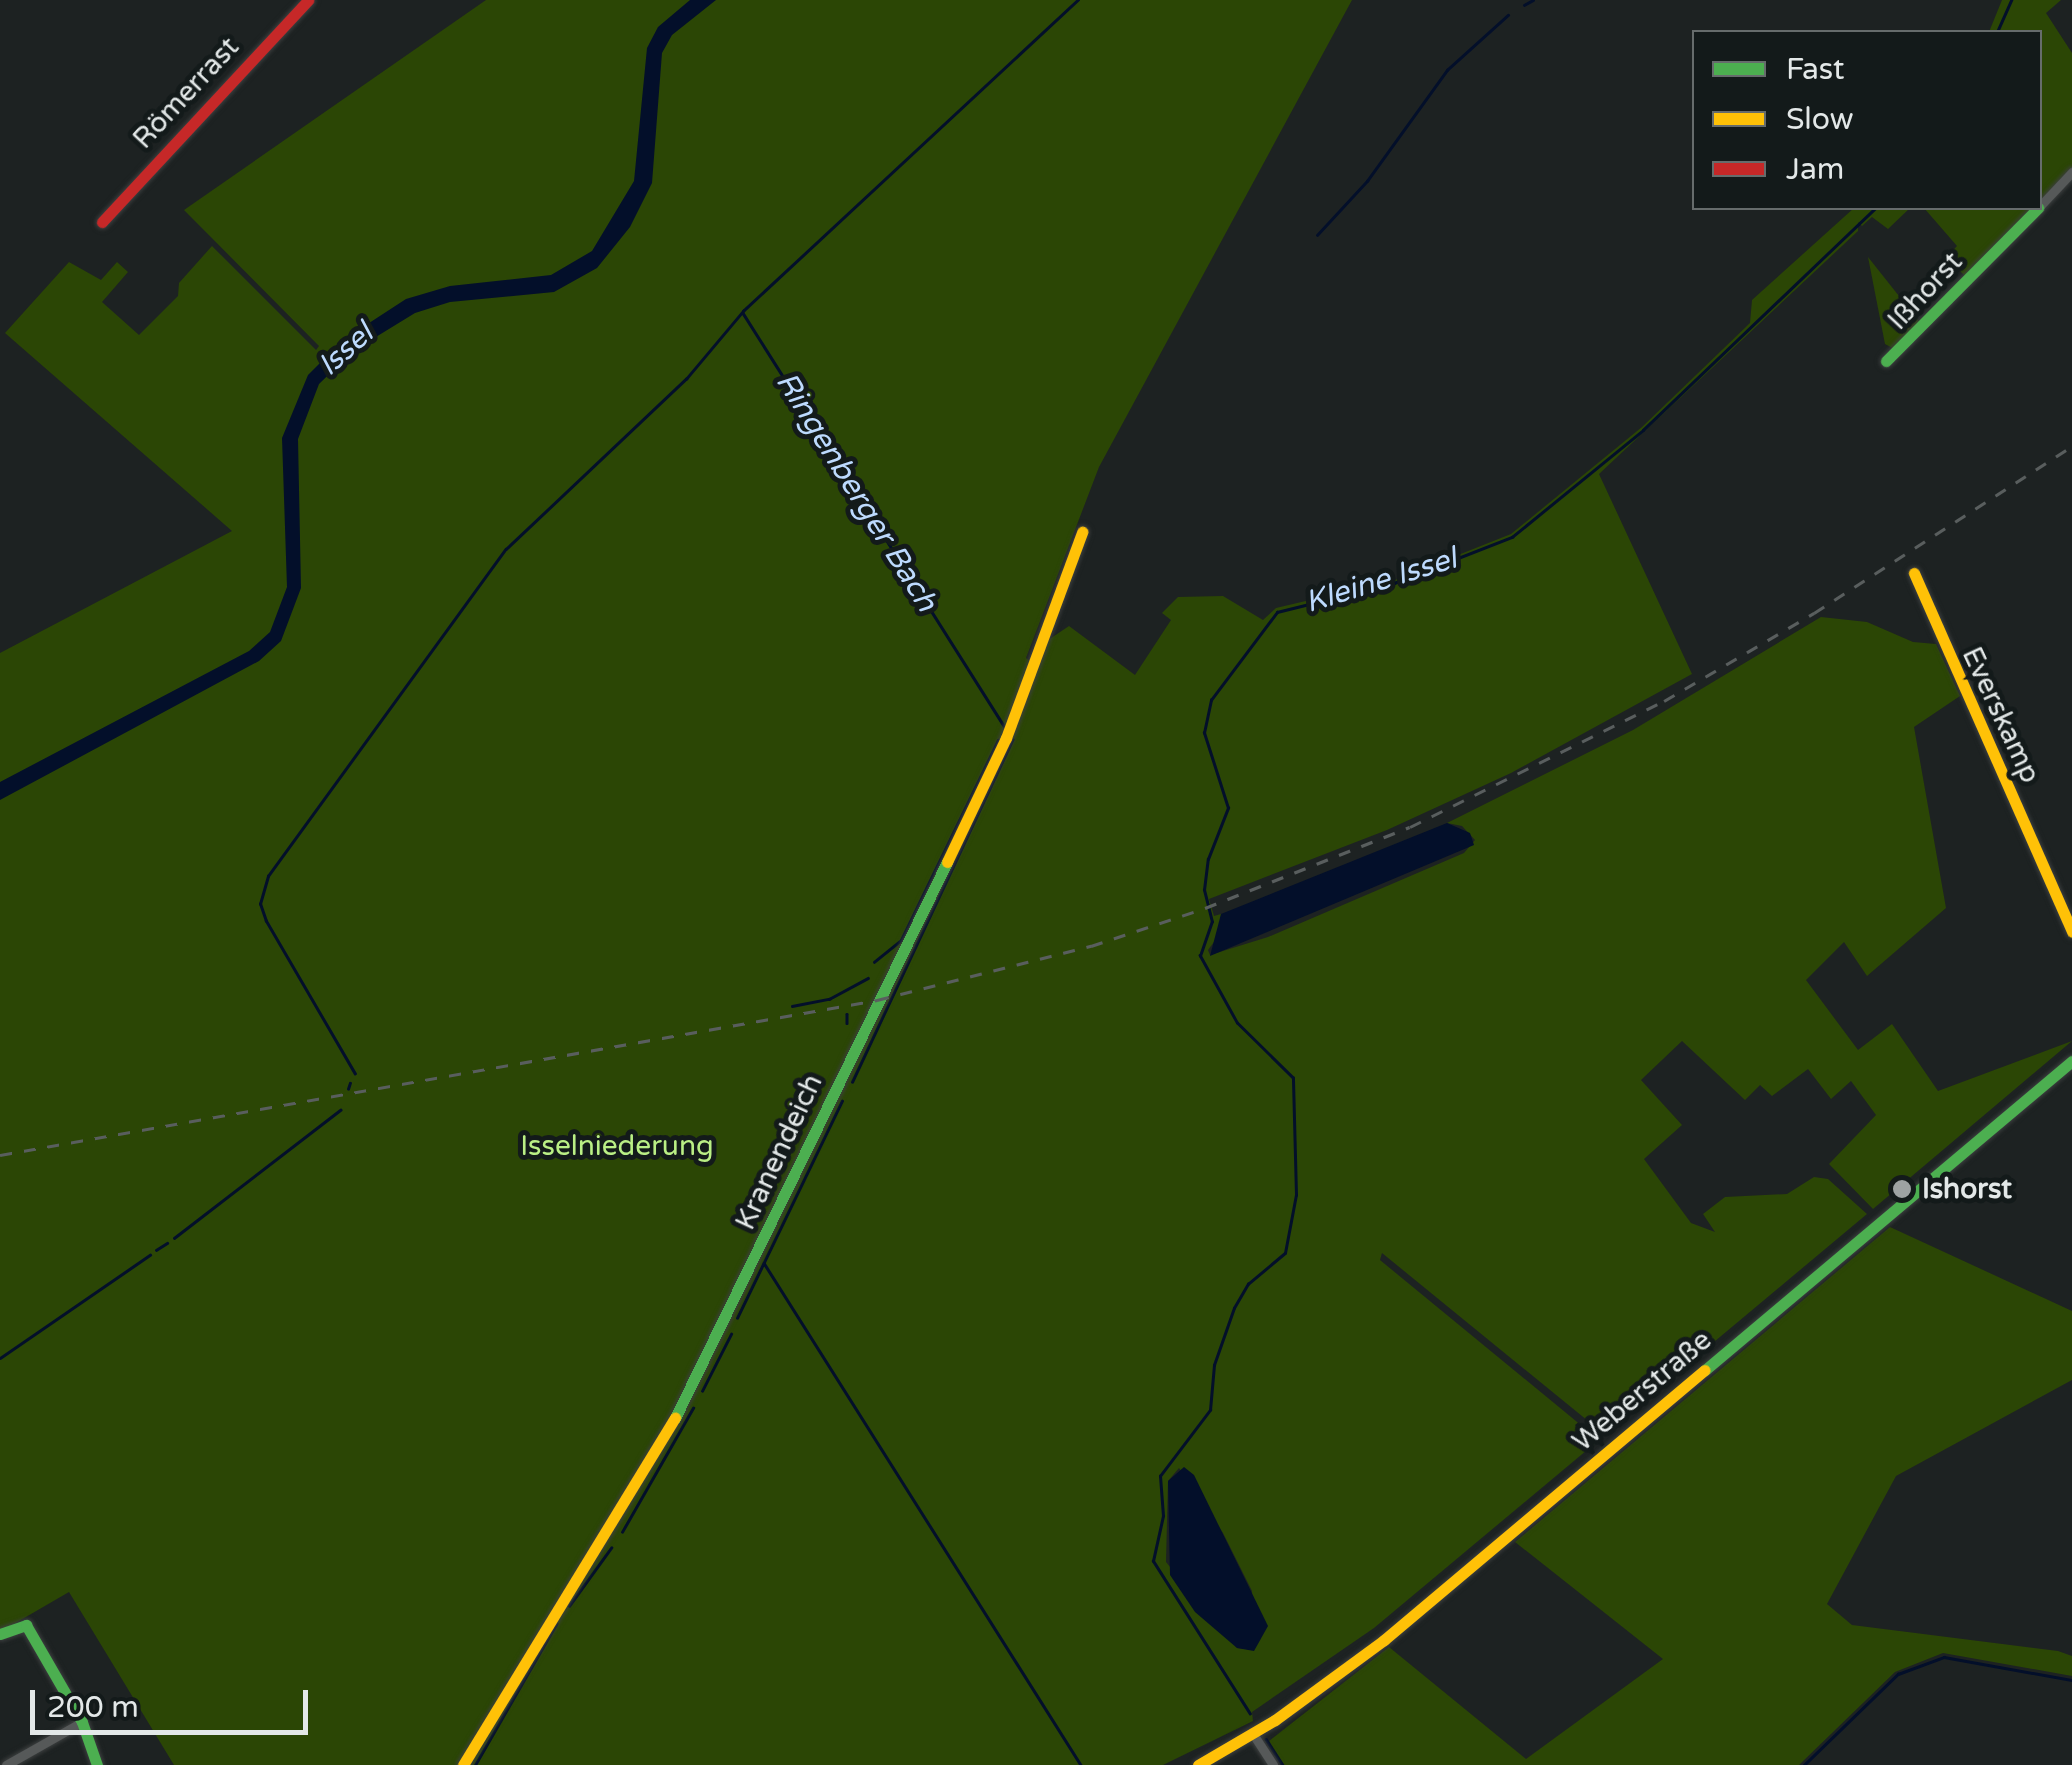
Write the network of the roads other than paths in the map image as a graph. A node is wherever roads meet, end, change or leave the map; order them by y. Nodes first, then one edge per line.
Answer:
1 (308, 0) edge
2 (2072, 172) edge
3 (2042, 204) edge
4 (2036, 210) edge
5 (102, 222) dead end
6 (1886, 360) dead end
7 (1082, 532) dead end
8 (1914, 573) dead end
9 (2072, 932) edge
10 (2072, 1062) edge
11 (0, 1634) edge
12 (82, 1722) junction
13 (1253, 1734) junction
14 (6, 1765) edge
15 (96, 1765) edge
16 (464, 1765) edge
17 (1198, 1765) edge
18 (1273, 1765) edge

1 - 5 street, Römerrast
2 - 3 street, Ißhorst
4 - 6 street, Ißhorst
7 - 16 street, Kranendeich
8 - 9 street, Everskamp
10 - 13 street, Weberstraße
11 - 12 street
12 - 14 street
12 - 15 street
13 - 17 street, Weberstraße
13 - 18 street

